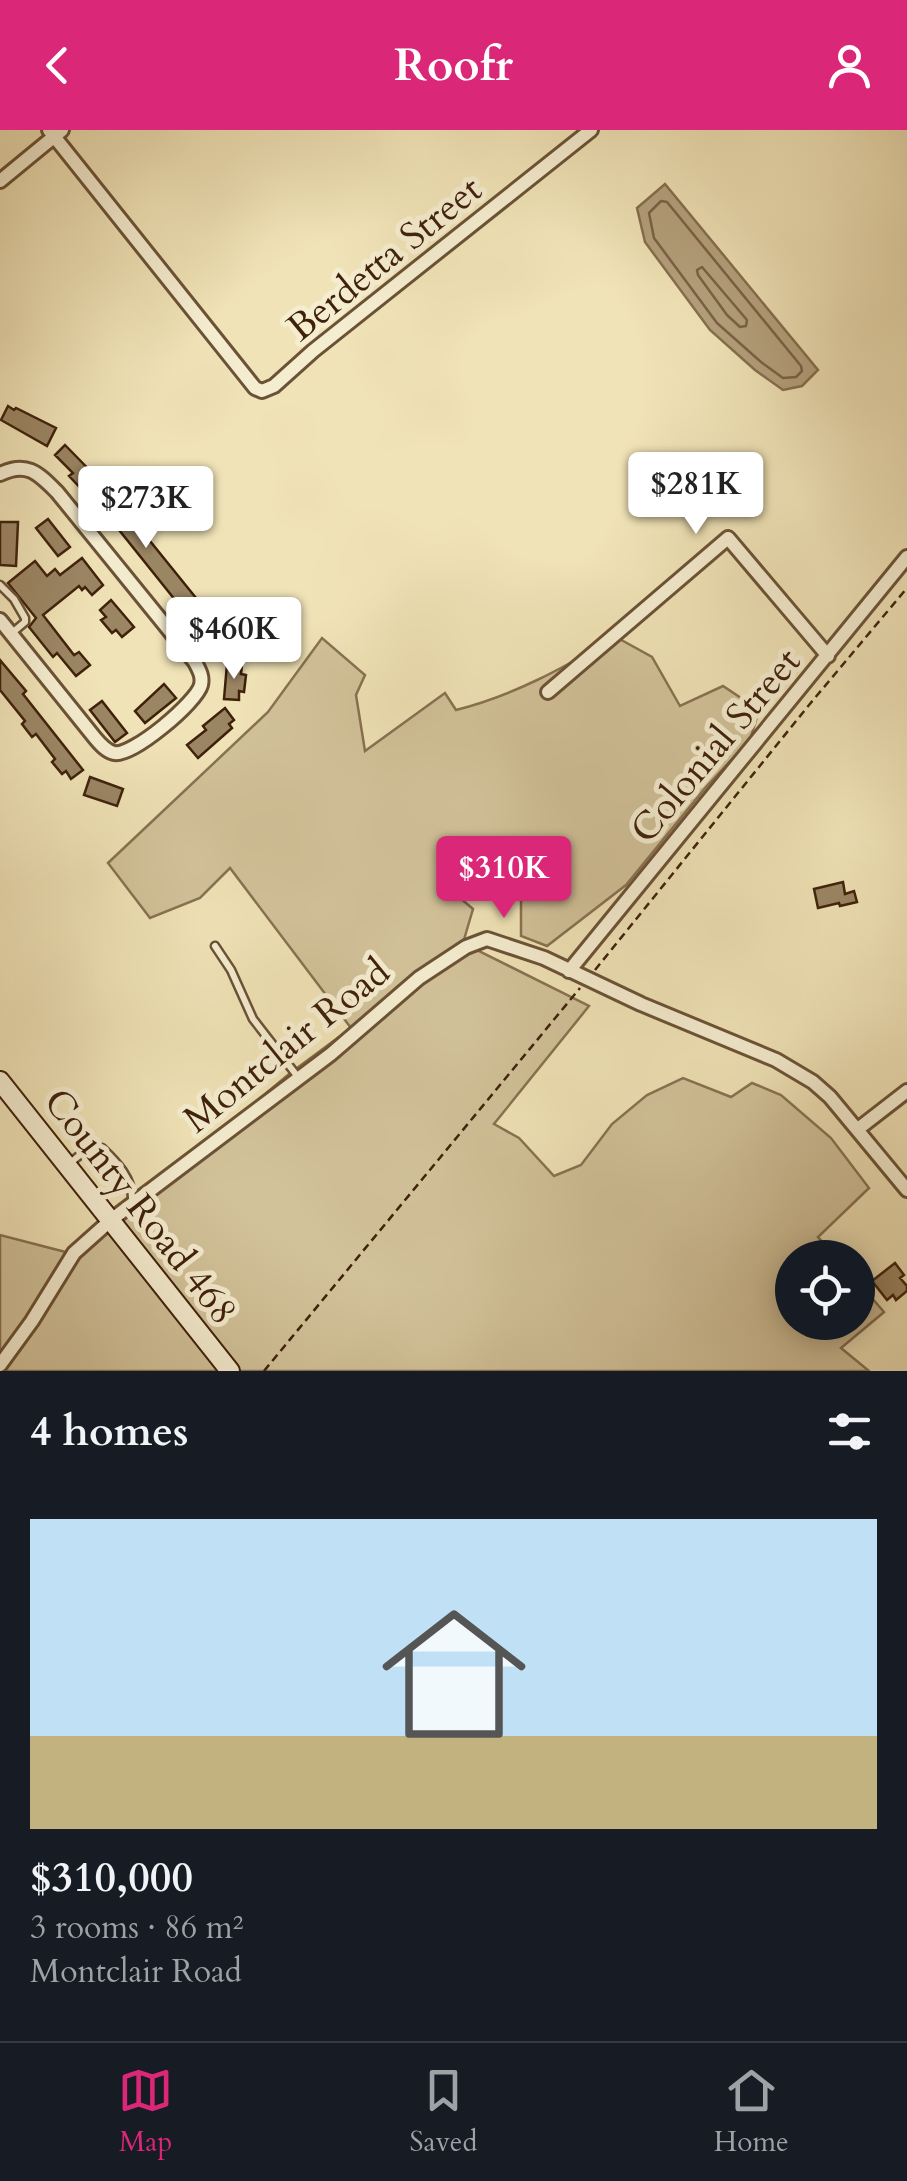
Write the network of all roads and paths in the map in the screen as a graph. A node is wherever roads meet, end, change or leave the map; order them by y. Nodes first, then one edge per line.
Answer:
1 (55, 132) edge
2 (584, 132) edge
3 (0, 181) edge
4 (0, 474) edge
5 (907, 558) edge
6 (0, 586) edge
7 (0, 620) edge
8 (11, 634) junction
9 (828, 656) junction
10 (548, 692) dead end
11 (216, 946) dead end
12 (570, 971) junction
13 (299, 1078) junction
14 (0, 1080) edge
15 (907, 1092) edge
16 (858, 1129) junction
17 (68, 1165) junction
18 (907, 1190) edge
19 (132, 1204) junction
20 (111, 1220) junction
21 (0, 1365) edge
22 (230, 1371) edge

1 - 2 street, Berdetta Street
1 - 3 street
4 - 8 street
5 - 9 street, Colonial Street
6 - 8 lane
7 - 8 street
9 - 10 street
9 - 12 street, Colonial Street
11 - 13 lane
12 - 13 street, Montclair Road
12 - 16 street, Montclair Road
13 - 19 street, Montclair Road
14 - 17 street, County Road 468
15 - 16 street
16 - 18 street, Montclair Road
17 - 19 lane
17 - 20 street, County Road 468
19 - 20 street, Montclair Road
20 - 21 street, Montclair Road
20 - 22 street, County Road 468

